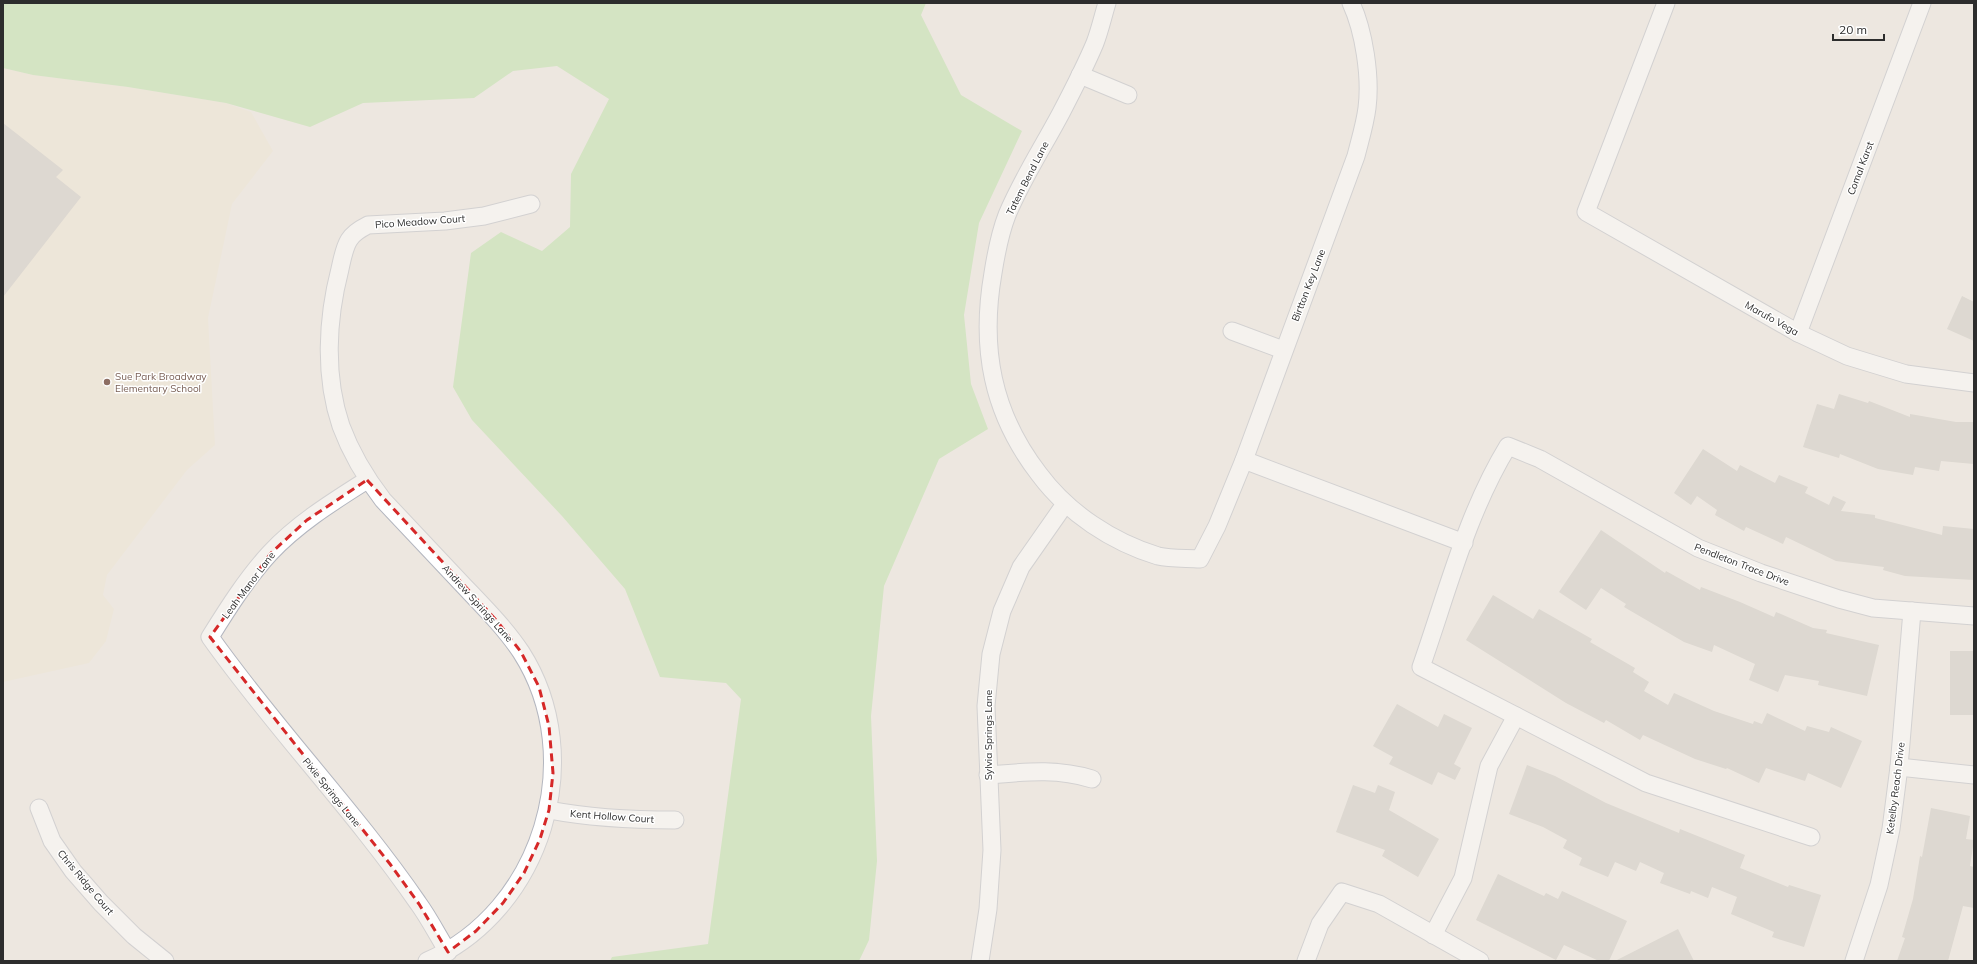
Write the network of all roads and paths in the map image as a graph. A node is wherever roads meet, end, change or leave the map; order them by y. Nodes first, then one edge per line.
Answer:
1 (1107, 3) edge
2 (1350, 3) edge
3 (1666, 3) edge
4 (1922, 3) edge
5 (1080, 75) junction
6 (1128, 96) dead end
7 (531, 204) dead end
8 (357, 231) joint
9 (1232, 331) dead end
10 (1798, 333) junction
11 (1283, 350) junction
12 (1974, 383) edge
13 (1244, 460) junction
14 (368, 480) junction
15 (1064, 504) junction
16 (1464, 543) junction
17 (1200, 559) joint
18 (1912, 612) junction
19 (1974, 616) edge
20 (210, 637) joint
21 (1516, 716) junction
22 (1899, 767) junction
23 (988, 775) junction
24 (1974, 775) edge
25 (1092, 779) dead end
26 (39, 808) dead end
27 (549, 810) junction
28 (675, 820) dead end
29 (1811, 837) dead end
30 (1434, 935) junction
31 (448, 952) junction
32 (165, 961) edge
33 (427, 961) edge
34 (980, 961) edge
35 (1306, 961) edge
36 (1480, 961) edge
37 (1854, 961) edge

1 - 5 street, Tatem Bend Lane
2 - 11 street, Birtton Key Lane
3 - 10 street, Marufo Vega
4 - 10 street, Comal Karst
5 - 6 street
5 - 15 street, Tatem Bend Lane
7 - 8 street, Pico Meadow Court
8 - 14 street, Andrew Springs Lane
9 - 11 street
10 - 12 street, Marufo Vega
11 - 13 street, Birtton Key Lane
13 - 16 street
13 - 17 street, Birtton Key Lane
14 - 20 street, Leah Manor Lane
14 - 27 street, Andrew Springs Lane
15 - 17 street, Tatem Bend Lane
15 - 23 street, Sylvia Springs Lane
16 - 18 street, Pendleton Trace Drive
16 - 21 street
18 - 19 street, Pendleton Trace Drive
18 - 22 street, Ketelby Reach Drive
20 - 31 street, Pixie Springs Lane
21 - 29 street
21 - 30 street
22 - 24 street
22 - 37 street, Ketelby Reach Drive
23 - 25 street
23 - 34 street, Sylvia Springs Lane
26 - 32 street, Chris Ridge Court
27 - 28 street, Kent Hollow Court
27 - 31 street, Andrew Springs Lane
30 - 35 street
30 - 36 street
31 - 33 street, Andrew Springs Lane

